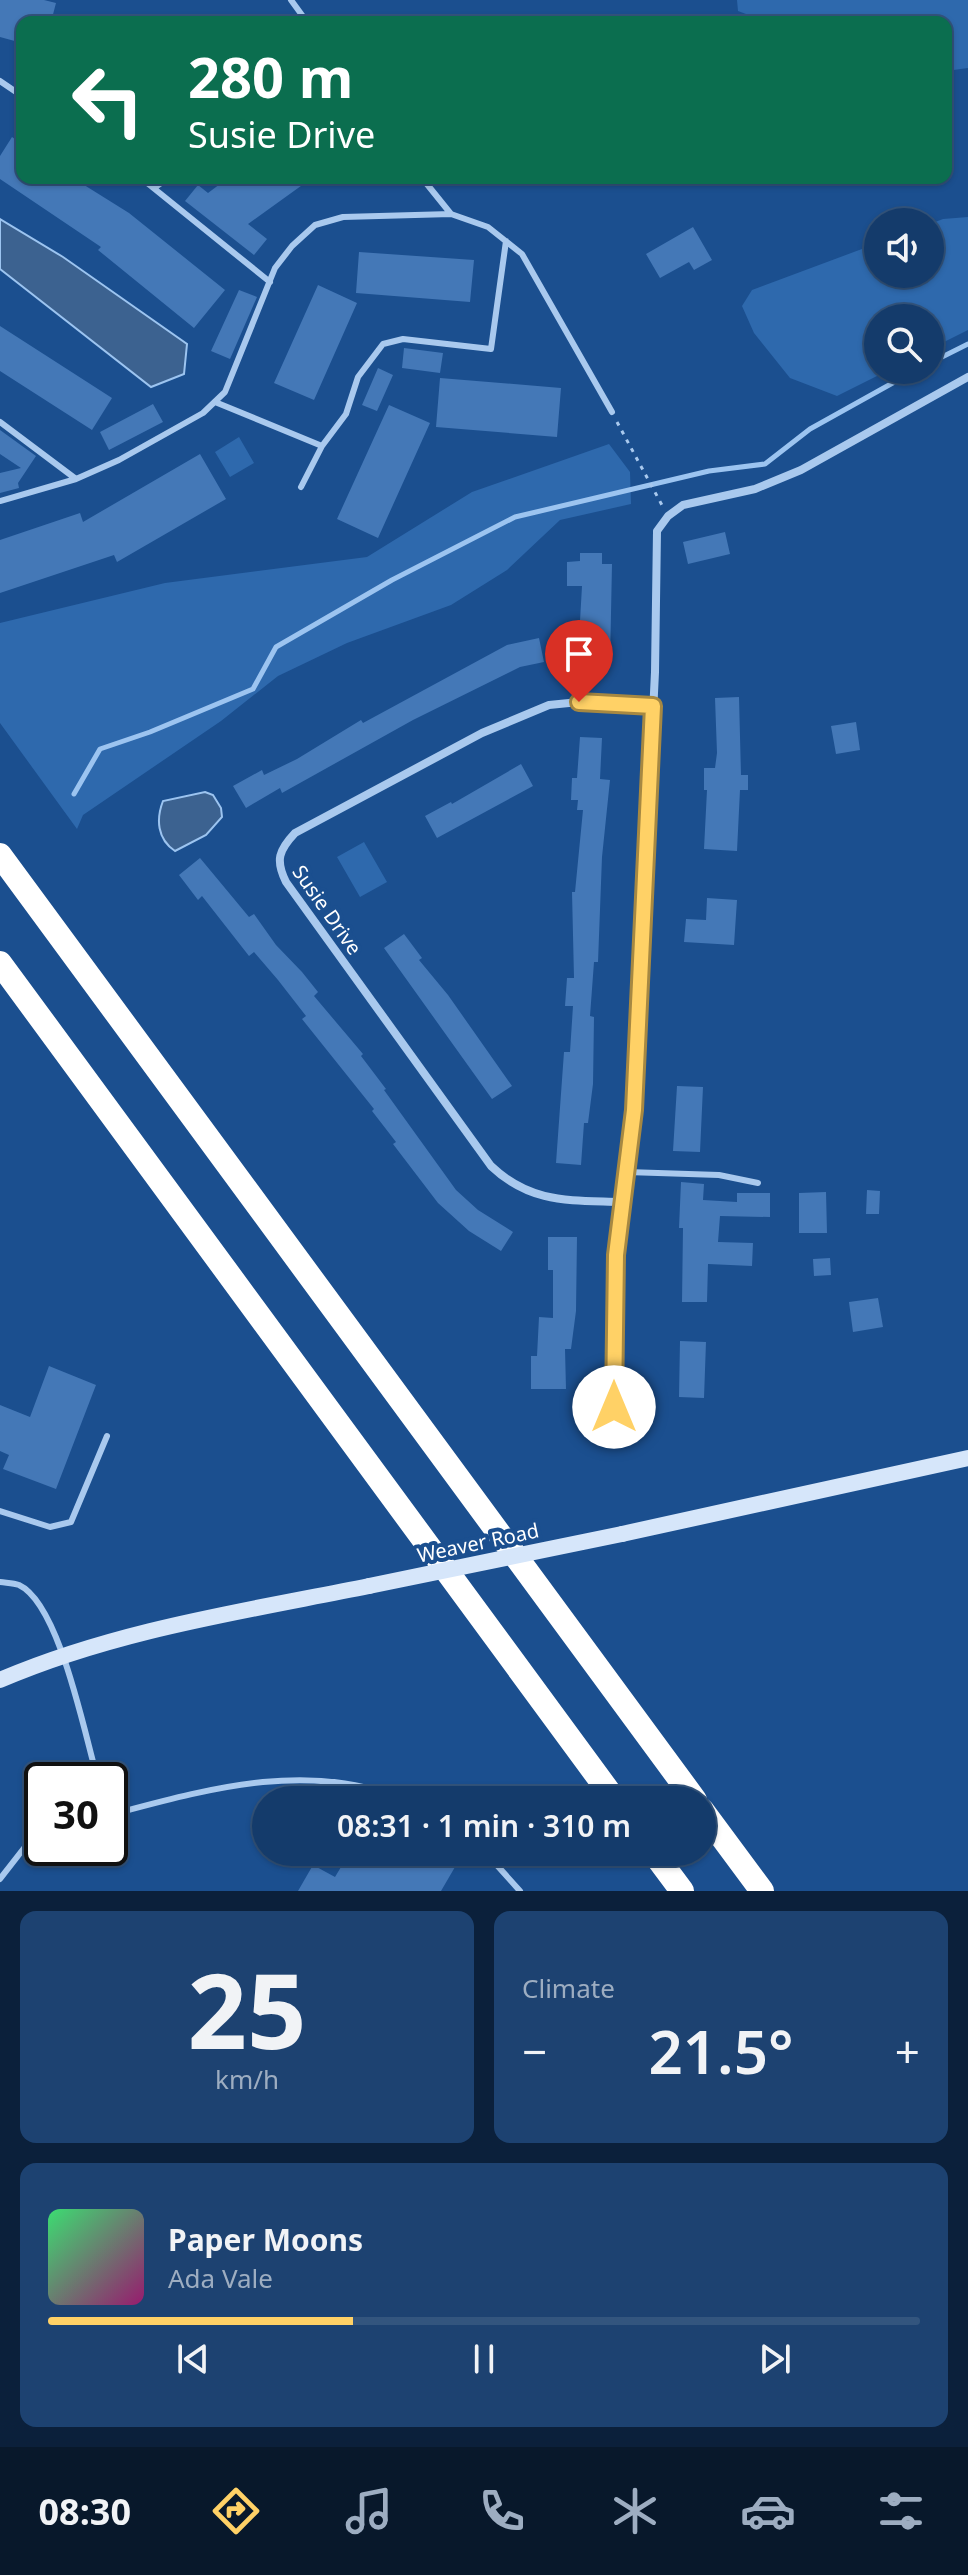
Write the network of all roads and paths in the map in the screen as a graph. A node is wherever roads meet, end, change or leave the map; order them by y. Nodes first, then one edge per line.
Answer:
1 (149, 184) edge
2 (160, 184) edge
3 (427, 184) edge
4 (154, 188) junction
5 (451, 214) junction
6 (506, 241) junction
7 (270, 282) junction
8 (968, 377) edge
9 (215, 402) junction
10 (612, 412) joint
11 (0, 422) edge
12 (322, 446) junction
13 (76, 479) junction
14 (301, 487) dead end
15 (655, 493) dead end
16 (0, 501) edge
17 (653, 706) junction
18 (0, 855) edge
19 (0, 963) edge
20 (627, 1172) junction
21 (758, 1183) dead end
22 (621, 1202) junction
23 (107, 1436) dead end
24 (599, 1436) dead end
25 (968, 1458) edge
26 (0, 1511) edge
27 (0, 1582) edge
28 (64, 1656) junction
29 (0, 1680) edge
30 (93, 1762) edge
31 (372, 1786) edge
32 (605, 1786) edge
33 (685, 1786) edge
34 (128, 1810) edge
35 (716, 1829) edge
36 (24, 1848) edge
37 (498, 1866) edge
38 (663, 1866) edge
39 (0, 1879) edge
40 (520, 1891) edge
41 (682, 1891) edge
42 (762, 1891) edge

1 - 4 lane
2 - 4 lane
3 - 5 lane
4 - 7 lane
5 - 6 lane
5 - 7 lane
6 - 10 lane
6 - 12 lane
7 - 9 lane
8 - 17 street
9 - 12 lane
9 - 13 lane
10 - 15 path
11 - 13 lane
12 - 14 lane
13 - 16 lane
17 - 20 street
17 - 22 street, Susie Drive
18 - 33 highway
19 - 32 highway
20 - 21 lane
20 - 22 street
22 - 24 street
23 - 26 lane
25 - 28 main road, Weaver Road, bridge
27 - 28 lane
28 - 29 main road, Weaver Road
28 - 30 lane
31 - 34 lane
35 - 42 highway
36 - 39 lane
37 - 40 lane
38 - 41 highway

